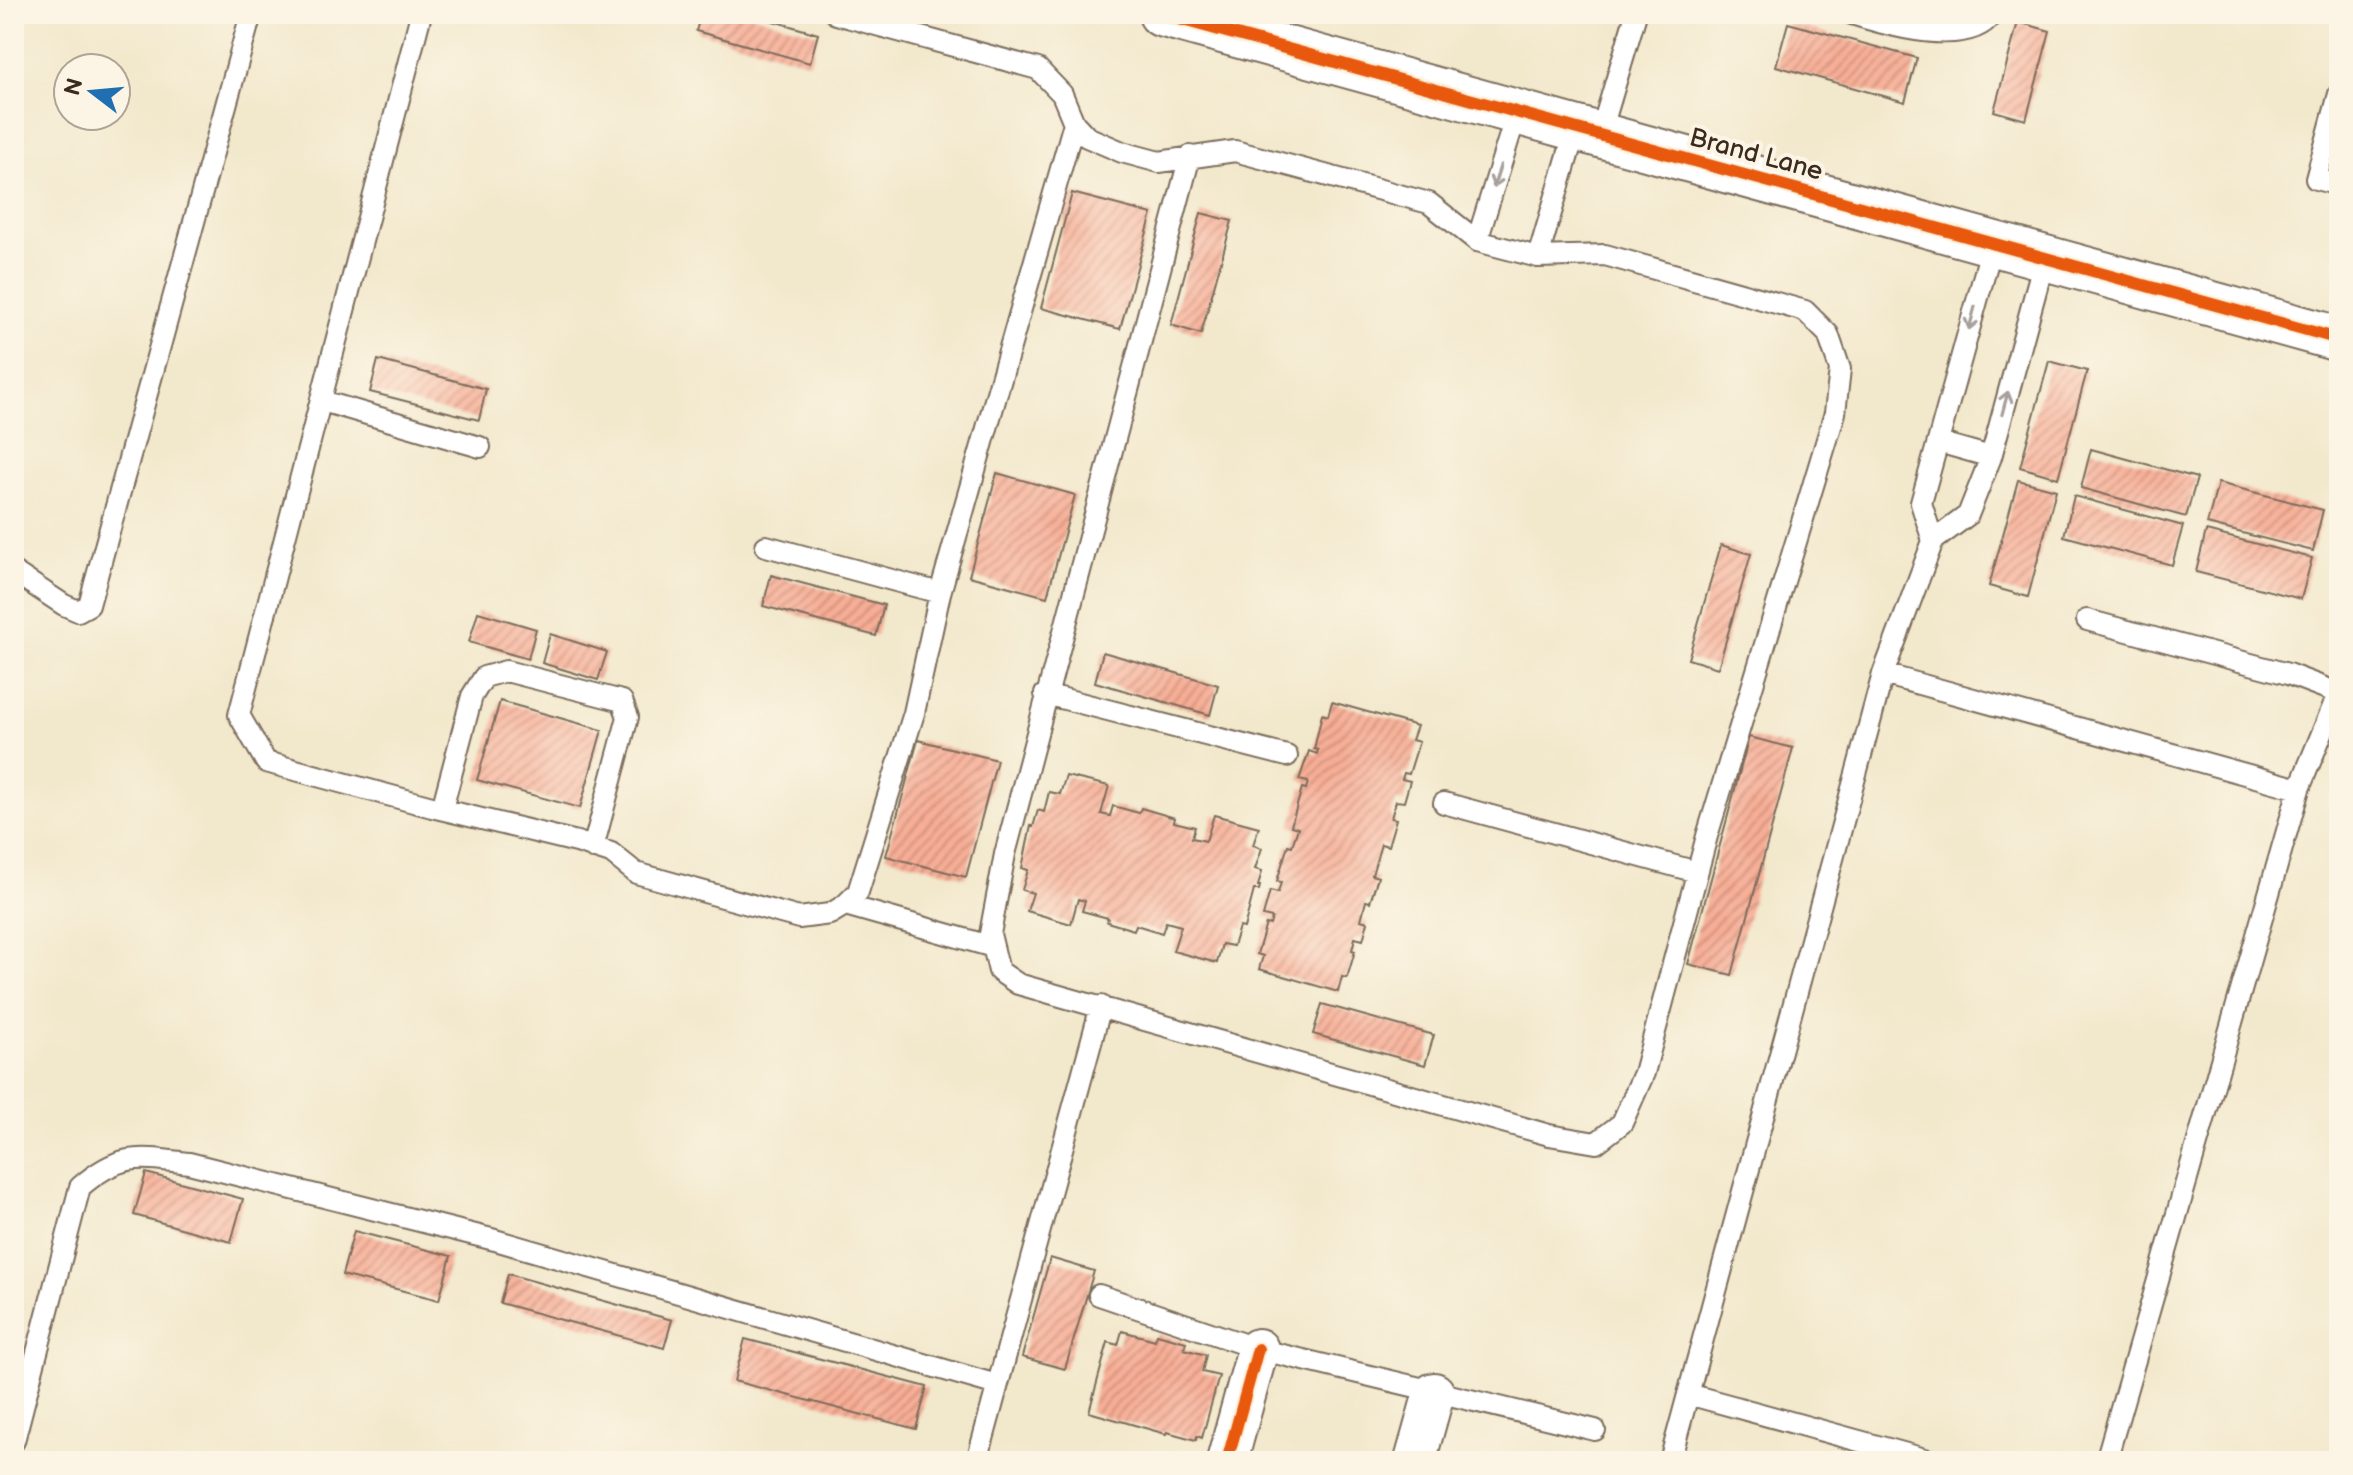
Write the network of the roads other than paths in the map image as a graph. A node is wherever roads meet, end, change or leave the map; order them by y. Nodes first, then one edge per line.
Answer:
1 (251, 14) edge
2 (421, 14) edge
3 (836, 14) edge
4 (1161, 14) edge
5 (1636, 14) edge
6 (1852, 14) edge
7 (1992, 14) edge
8 (2339, 94) edge
9 (1517, 112) junction
10 (1074, 123) junction
11 (1588, 132) junction
12 (1190, 156) junction
13 (2339, 185) edge
14 (1477, 241) junction
15 (1993, 243) junction
16 (1538, 257) junction
17 (2045, 257) junction
18 (2339, 339) edge
19 (322, 401) junction
20 (1938, 442) junction
21 (480, 447) dead end
22 (1991, 457) junction
23 (1933, 541) junction
24 (766, 546) dead end
25 (14, 572) edge
26 (940, 593) junction
27 (2087, 620) dead end
28 (1883, 674) junction
29 (2339, 692) edge
30 (1045, 694) junction
31 (1287, 756) dead end
32 (2299, 789) junction
33 (1444, 803) dead end
34 (442, 809) junction
35 (593, 848) junction
36 (1697, 872) junction
37 (845, 905) junction
38 (993, 947) junction
39 (1101, 1006) junction
40 (1099, 1295) dead end
41 (1258, 1349) junction
42 (997, 1385) junction
43 (1434, 1393) junction
44 (1688, 1394) junction
45 (1595, 1430) dead end
46 (14, 1441) edge
47 (977, 1461) edge
48 (1227, 1461) edge
49 (1415, 1461) edge
50 (1670, 1461) edge
51 (1932, 1461) edge
52 (2106, 1461) edge

1 - 25 lane
2 - 19 lane
3 - 10 lane
4 - 9 street, Brand Lane
5 - 11 lane
6 - 7 lane
8 - 13 lane
9 - 11 street, Brand Lane
9 -> 14 lane
10 - 12 lane
10 - 26 lane
11 - 15 street, Brand Lane
11 - 16 lane
12 - 14 lane
12 - 30 lane
14 - 16 lane
15 - 17 street, Brand Lane
15 -> 20 lane
16 - 36 lane
17 - 18 street, Brand Lane
22 -> 17 lane
19 - 21 lane
19 - 34 lane
20 - 22 lane
20 - 23 lane
22 - 23 lane
23 - 28 lane
24 - 26 lane
26 - 37 lane
27 - 29 lane
28 - 32 lane
28 - 44 lane
29 - 32 lane
30 - 31 lane
30 - 38 lane
32 - 52 lane
33 - 36 lane
34 - 35 lane
34 - 35 lane
35 - 37 lane
36 - 39 lane
37 - 38 lane
38 - 39 lane
39 - 42 lane
40 - 41 lane
41 - 43 lane
41 - 48 street
42 - 46 lane
42 - 47 lane
43 - 45 lane
43 - 49 street
44 - 50 lane
44 - 51 lane

